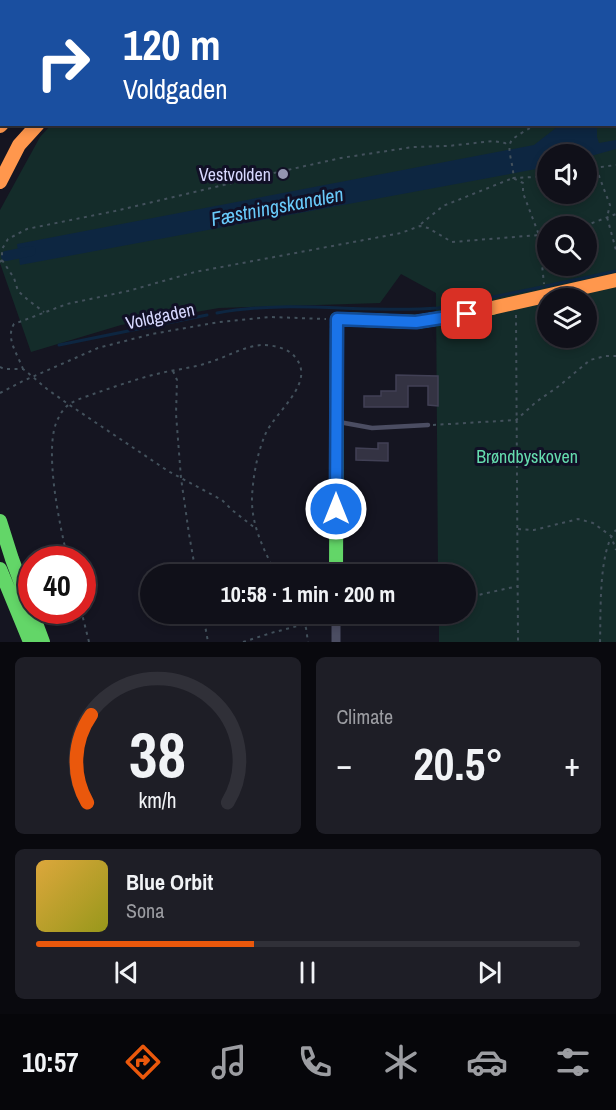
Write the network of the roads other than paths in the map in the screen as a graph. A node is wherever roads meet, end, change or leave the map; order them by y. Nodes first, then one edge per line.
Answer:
1 (36, 126) edge
2 (0, 182) edge
3 (616, 280) edge
4 (337, 422) junction
5 (428, 425) road end
6 (0, 521) edge
7 (336, 564) edge
8 (0, 569) edge
9 (336, 624) edge
10 (30, 642) edge
11 (43, 642) edge
12 (336, 642) edge

1 - 2 main road
3 - 4 main road
4 - 5 lane
4 - 7 main road
6 - 11 main road
8 - 10 main road
9 - 12 street

